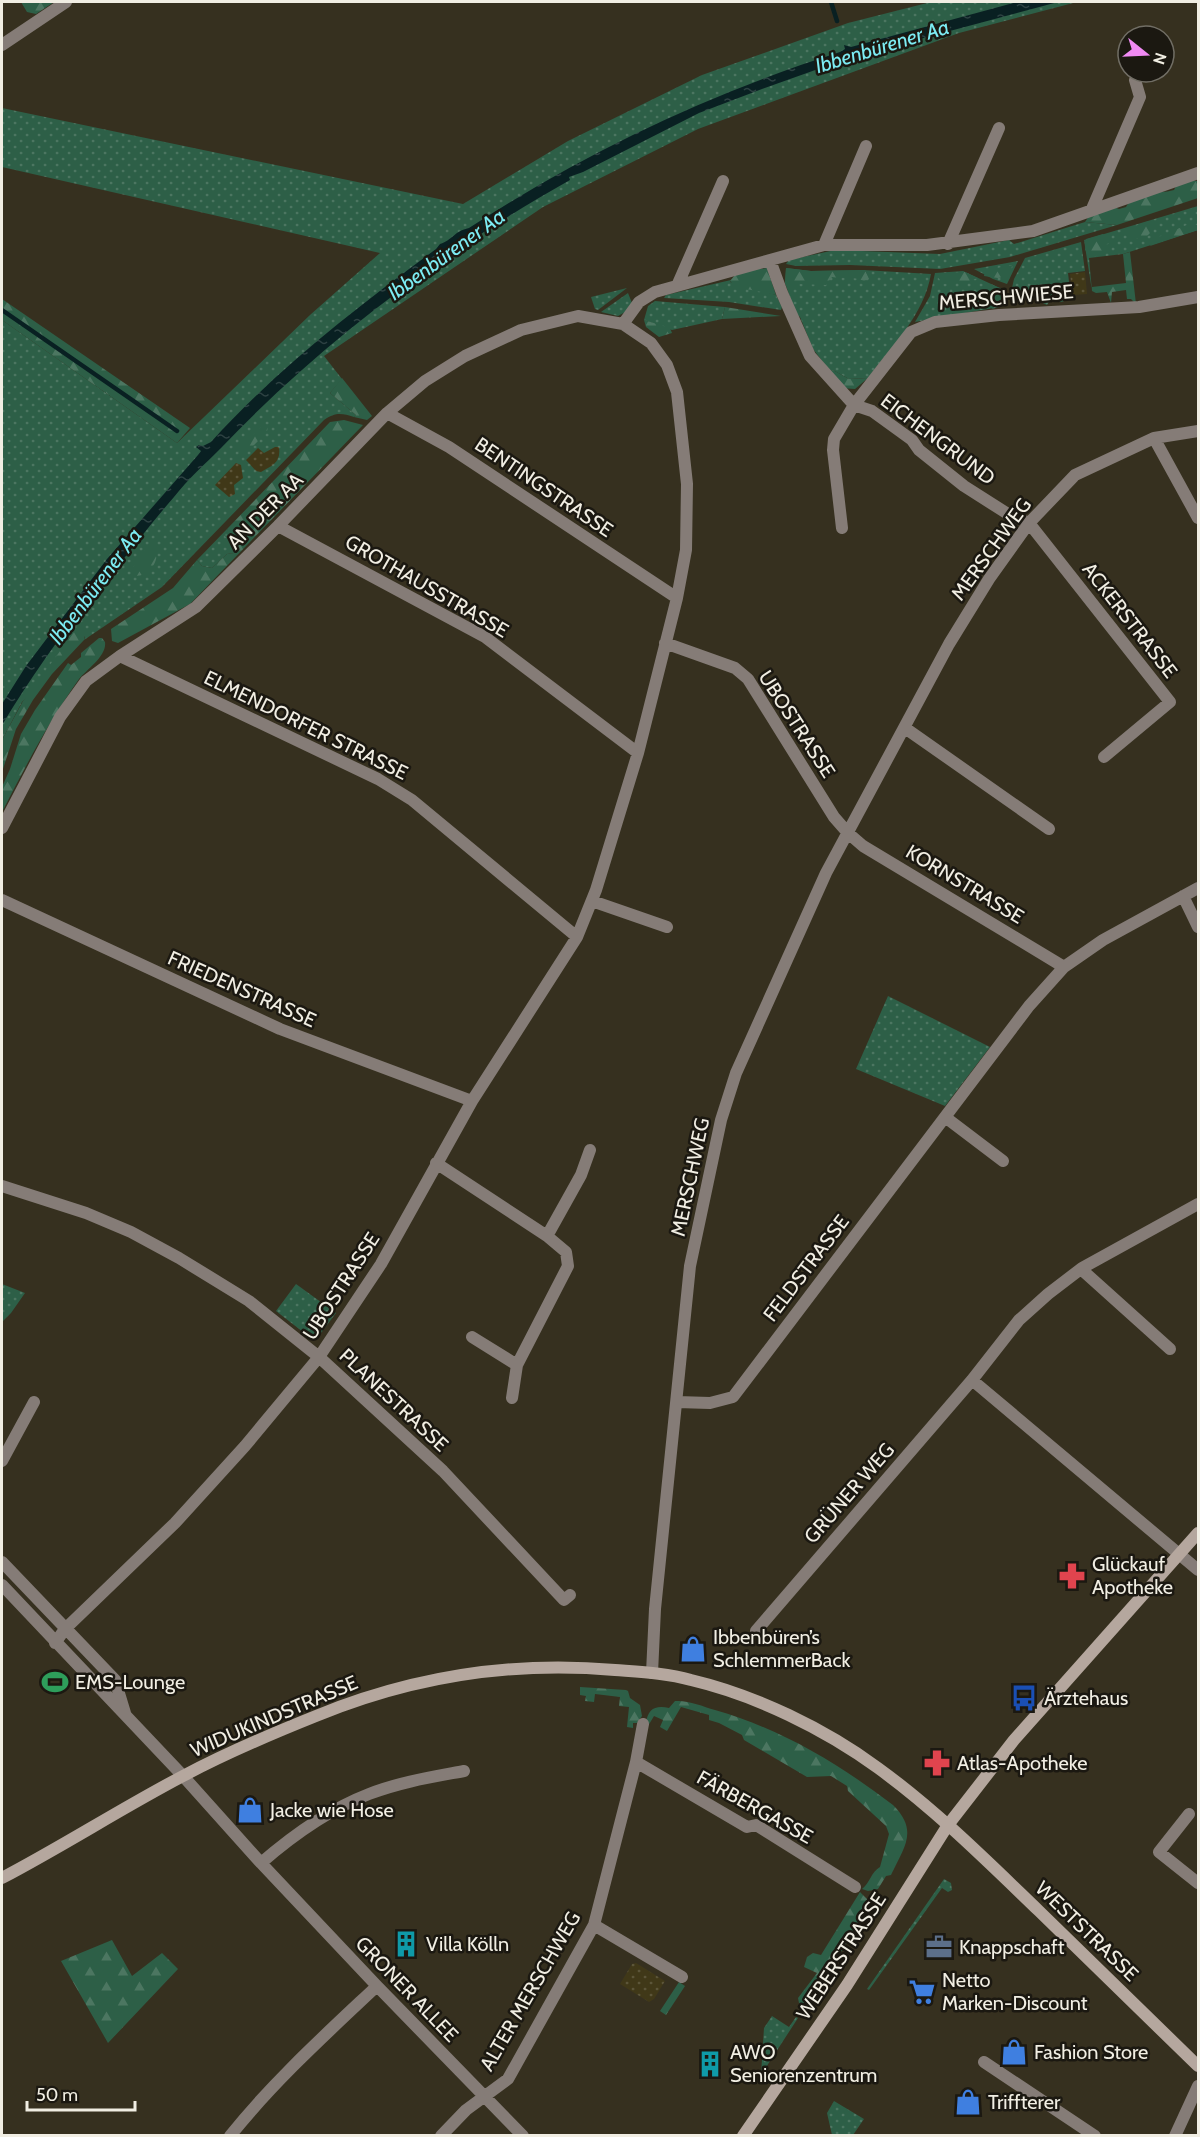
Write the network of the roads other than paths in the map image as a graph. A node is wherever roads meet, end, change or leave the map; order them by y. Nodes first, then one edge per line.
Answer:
1 (66, 2) edge
2 (2, 45) edge
3 (1136, 84) edge
4 (999, 128) dead end
5 (866, 146) dead end
6 (1198, 173) edge
7 (723, 181) dead end
8 (1092, 211) junction
9 (824, 244) junction
10 (948, 244) junction
11 (770, 260) junction
12 (677, 286) junction
13 (1198, 297) edge
14 (623, 324) junction
15 (854, 405) junction
16 (387, 413) junction
17 (1198, 431) edge
18 (1154, 438) junction
19 (1198, 518) edge
20 (1029, 524) junction
21 (278, 526) junction
22 (842, 528) dead end
23 (677, 598) junction
24 (665, 643) junction
25 (120, 657) junction
26 (905, 728) junction
27 (638, 753) junction
28 (1104, 757) dead end
29 (2, 828) edge
30 (1049, 829) dead end
31 (848, 832) junction
32 (1198, 888) edge
33 (1183, 896) junction
34 (2, 900) edge
35 (592, 901) junction
36 (667, 927) dead end
37 (1198, 927) edge
38 (577, 936) junction
39 (1065, 967) junction
40 (472, 1101) junction
41 (945, 1117) junction
42 (590, 1150) dead end
43 (1003, 1161) dead end
44 (436, 1163) junction
45 (2, 1186) edge
46 (1198, 1204) edge
47 (547, 1236) junction
48 (1081, 1269) junction
49 (472, 1337) dead end
50 (1170, 1349) dead end
51 (319, 1357) junction
52 (517, 1365) junction
53 (972, 1380) junction
54 (512, 1398) dead end
55 (34, 1402) dead end
56 (676, 1402) junction
57 (2, 1461) edge
58 (1198, 1533) edge
59 (1180, 1554) junction
60 (2, 1562) edge
61 (1198, 1569) edge
62 (2, 1585) edge
63 (570, 1595) dead end
64 (65, 1629) junction
65 (756, 1631) dead end
66 (55, 1643) junction
67 (652, 1673) junction
68 (127, 1717) junction
69 (643, 1724) dead end
70 (636, 1762) junction
71 (464, 1771) dead end
72 (183, 1776) junction
73 (1189, 1814) dead end
74 (948, 1825) junction
75 (261, 1863) junction
76 (2, 1878) edge
77 (1198, 1883) edge
78 (855, 1887) dead end
79 (594, 1925) junction
80 (682, 1977) dead end
81 (377, 1986) junction
82 (984, 2062) dead end
83 (1198, 2066) edge
84 (1198, 2086) edge
85 (485, 2098) junction
86 (231, 2136) edge
87 (441, 2136) edge
88 (523, 2136) edge
89 (743, 2136) edge
90 (1095, 2136) edge
91 (1175, 2136) edge

1 - 2 street
3 - 8 street
4 - 10 street
5 - 9 street
6 - 8 street
7 - 12 street
8 - 10 street
9 - 10 street
9 - 11 street
11 - 12 street
11 - 15 street, EICHENGRUND
12 - 14 street
13 - 15 street, MERSCHWIESE
14 - 16 street, AN DER AA
14 - 23 street, UBOSTRASSE
15 - 20 street, EICHENGRUND
15 - 22 street, EICHENGRUND
16 - 21 street, AN DER AA
16 - 23 street, BENTINGSTRASSE
17 - 18 street, MERSCHWEG
18 - 19 street
18 - 20 street, MERSCHWEG
20 - 26 street, MERSCHWEG
20 - 28 street, ACKERSTRASSE
21 - 25 street, AN DER AA
21 - 27 street, GROTHAUSSTRASSE
23 - 24 street, UBOSTRASSE
24 - 27 street, UBOSTRASSE
24 - 31 street, UBOSTRASSE
25 - 29 street, AN DER AA
25 - 38 street, ELMENDORFER STRASSE
26 - 30 street
26 - 31 street, MERSCHWEG
27 - 35 street, UBOSTRASSE
31 - 39 street, KORNSTRASSE
31 - 56 street, MERSCHWEG
32 - 33 street, FELDSTRASSE
33 - 37 street
33 - 39 street, FELDSTRASSE
34 - 40 street, FRIEDENSTRASSE
35 - 36 street
35 - 38 street, UBOSTRASSE
38 - 40 street, UBOSTRASSE
39 - 41 street, FELDSTRASSE
40 - 44 street, UBOSTRASSE
41 - 43 street
41 - 56 street, FELDSTRASSE
42 - 47 street
44 - 47 street
44 - 51 street, UBOSTRASSE
45 - 51 street, PLANESTRASSE
46 - 48 street, GRÜNER WEG
47 - 52 street
48 - 50 street
48 - 53 street, GRÜNER WEG
49 - 52 street
51 - 63 street, PLANESTRASSE
51 - 64 street, UBOSTRASSE
52 - 54 street
53 - 59 street
53 - 65 street, GRÜNER WEG
55 - 57 street
56 - 67 street, MERSCHWEG
58 - 59 main road, WEBERSTRASSE
59 - 61 street
59 - 74 main road, WEBERSTRASSE
60 - 64 street, GRONER ALLEE
62 - 66 street, GRONER ALLEE
64 - 66 street, UBOSTRASSE
64 - 68 street, GRONER ALLEE
66 - 68 street, GRONER ALLEE
67 - 72 main road, WIDUKINDSTRASSE
67 - 74 main road, WIDUKINDSTRASSE
68 - 72 street, GRONER ALLEE
69 - 70 street, ALTER MERSCHWEG
70 - 78 street, FÄRBERGASSE
70 - 79 street, ALTER MERSCHWEG
71 - 75 street
72 - 75 street, GRONER ALLEE
72 - 76 main road, WIDUKINDSTRASSE
73 - 77 street
74 - 83 main road, WESTSTRASSE
74 - 89 main road, WEBERSTRASSE
75 - 81 street, GRONER ALLEE
79 - 80 street
79 - 85 street, ALTER MERSCHWEG
81 - 85 street, GRONER ALLEE
81 - 86 street
82 - 90 street
84 - 91 street
85 - 87 street
85 - 88 street, GRONER ALLEE

